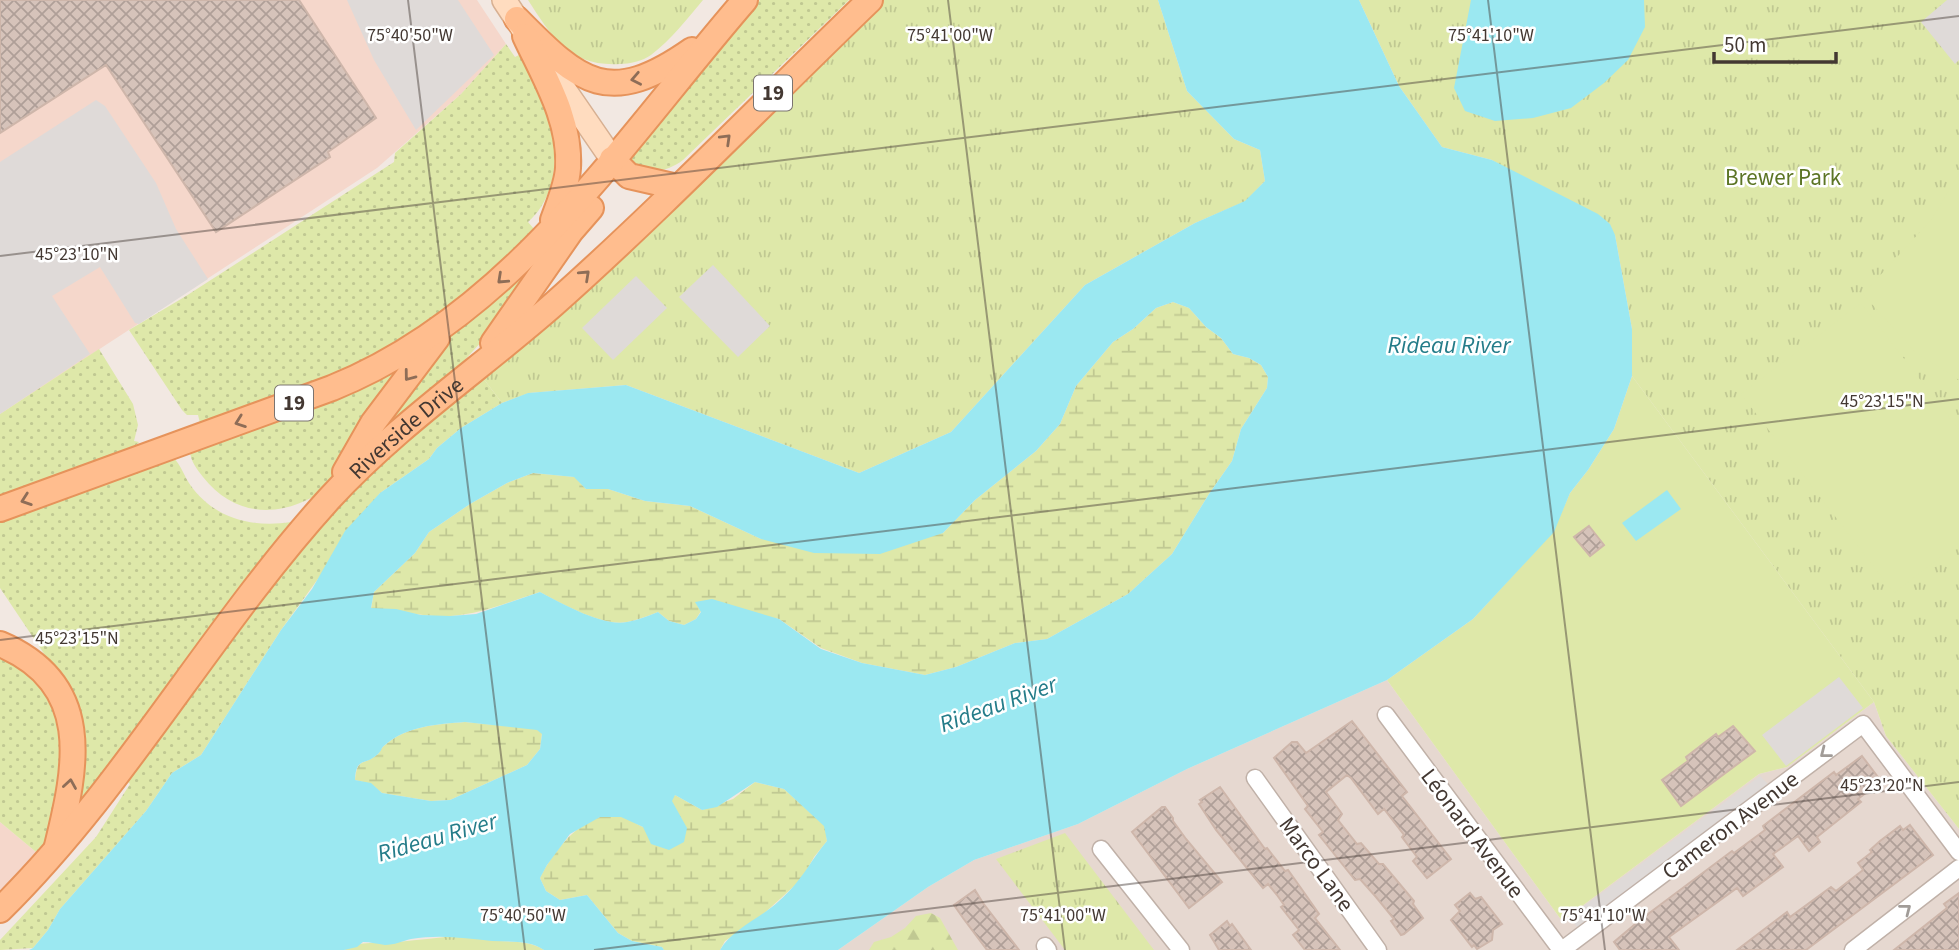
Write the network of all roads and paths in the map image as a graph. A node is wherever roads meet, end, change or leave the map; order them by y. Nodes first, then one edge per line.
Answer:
1 (745, 0) edge
2 (870, 0) edge
3 (510, 10) edge
4 (716, 34) junction
5 (612, 159) junction
6 (677, 187) junction
7 (550, 230) junction
8 (450, 321) junction
9 (475, 369) junction
10 (331, 497) junction
11 (0, 509) edge
12 (0, 644) edge
13 (1386, 715) dead end
14 (1255, 778) dead end
15 (1101, 849) dead end
16 (56, 850) junction
17 (1959, 852) edge
18 (1959, 869) edge
19 (0, 910) edge
20 (1181, 950) edge
21 (1378, 950) edge
22 (1562, 950) edge
23 (1853, 950) edge

1 - 4 main road, 19
6 -> 2 main road, Riverside Drive / 19
4 -> 3 main road
3 - 5 main road
3 - 7 main road
4 - 5 main road, 19
5 - 6 main road
5 - 7 main road, 19
5 - 9 main road
9 -> 6 main road, Riverside Drive / 19
7 -> 8 main road, 19
8 -> 10 main road
8 -> 11 main road, 19
9 - 10 main road, Riverside Drive / 19
10 - 16 main road, Riverside Drive / 19
16 -> 12 main road
13 - 22 street, Léonard Avenue
14 - 21 street, Marco Lane
15 - 20 street
16 - 19 main road, Riverside Drive / 19
17 -> 22 street, Cameron Avenue
23 -> 18 street

